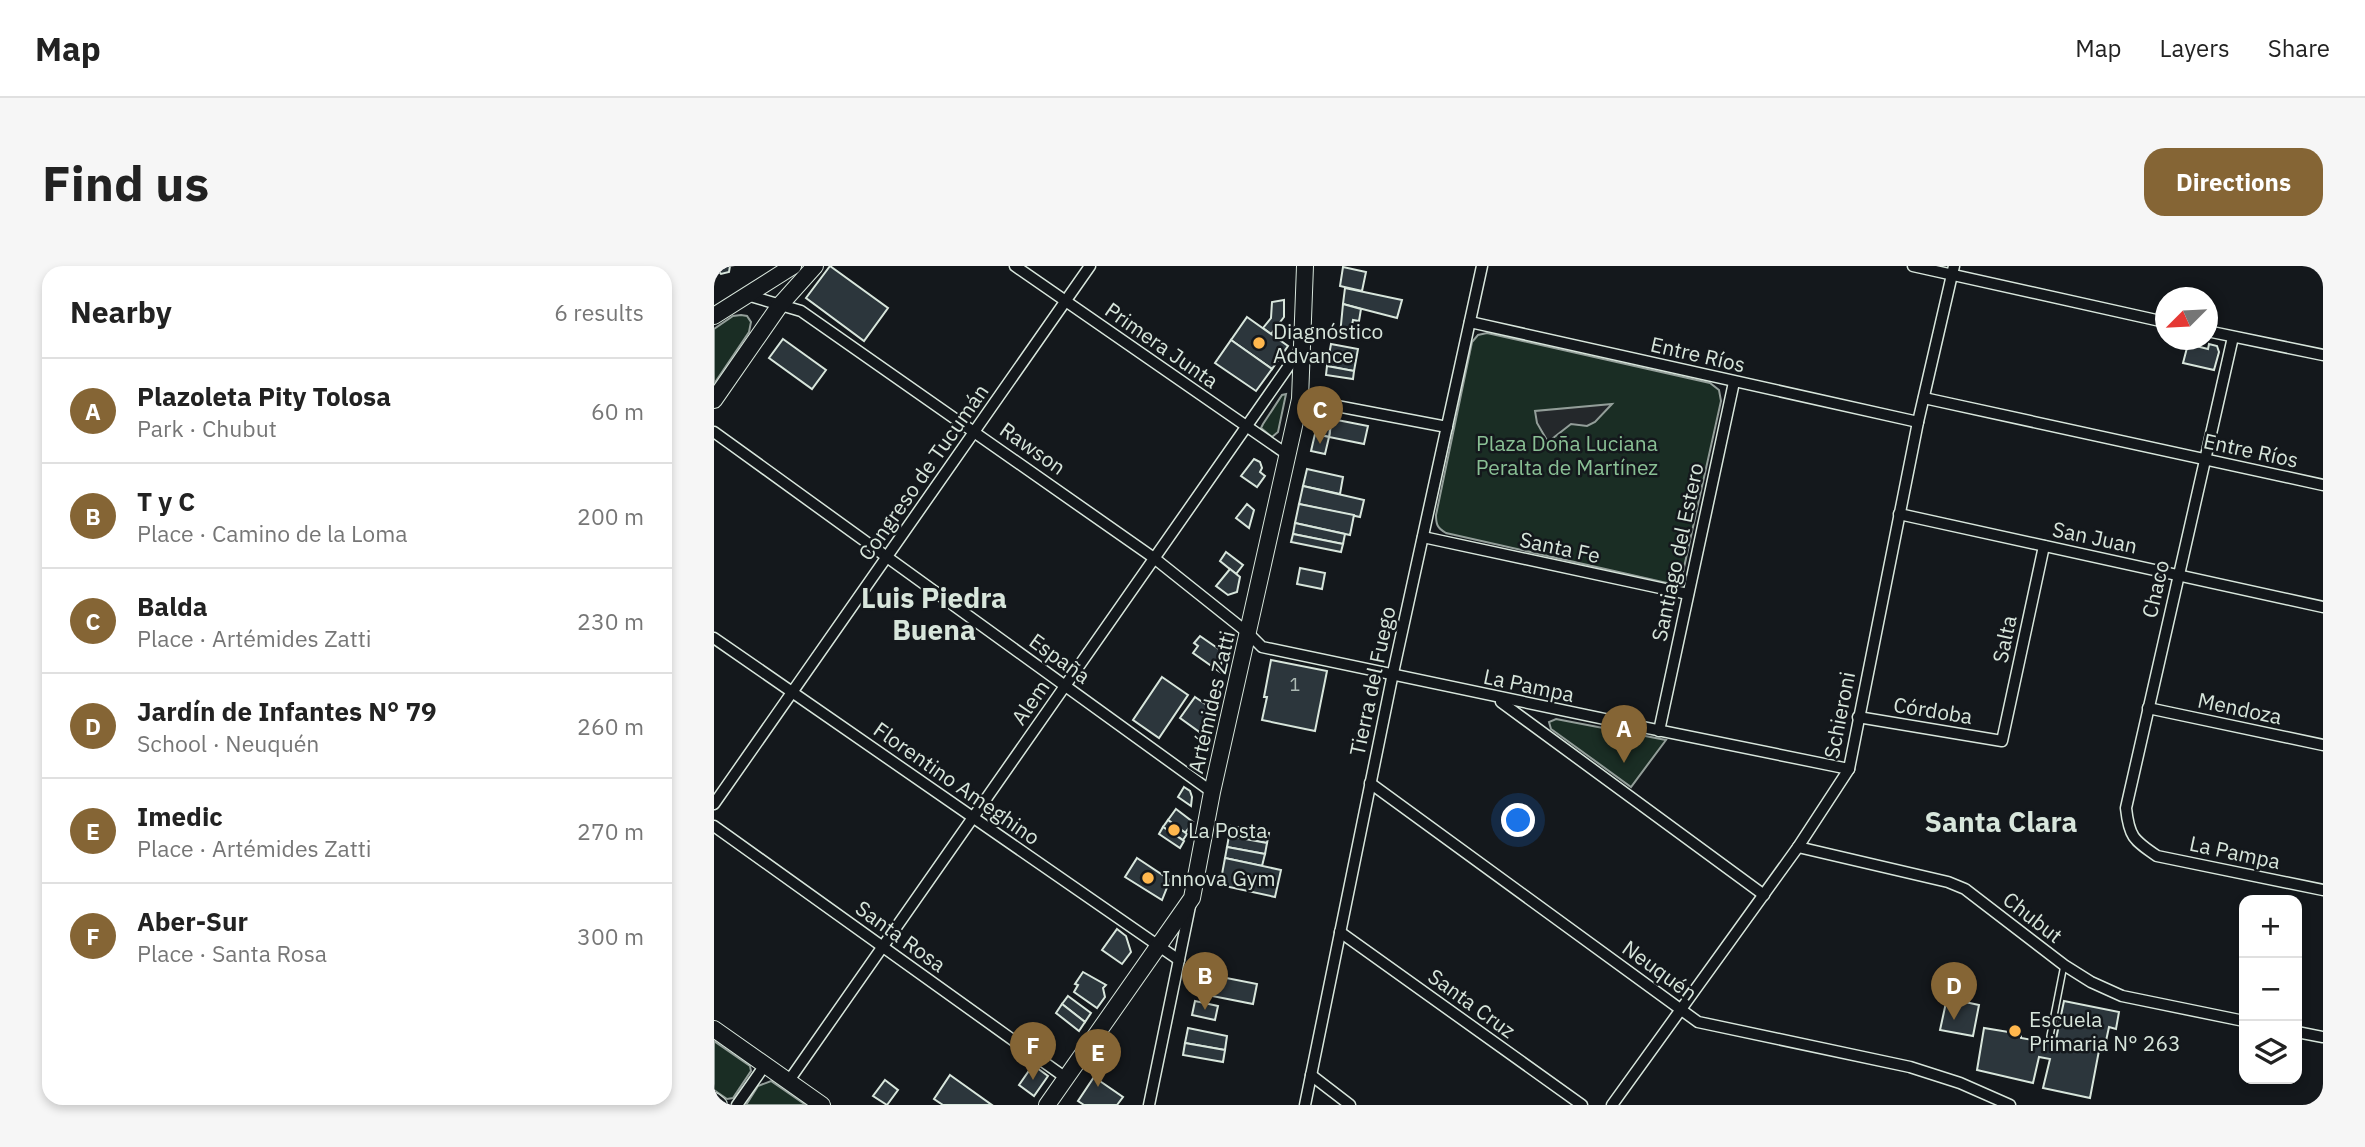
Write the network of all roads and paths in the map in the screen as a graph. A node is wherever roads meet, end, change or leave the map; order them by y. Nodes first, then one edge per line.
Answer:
1 (793, 266) edge
2 (815, 266) edge
3 (1015, 266) edge
4 (1090, 266) edge
5 (1482, 266) edge
6 (1913, 266) edge
7 (1302, 268) edge
8 (1953, 270) edge
9 (747, 295) junction
10 (1066, 301) junction
11 (780, 305) junction
12 (714, 316) edge
13 (2155, 320) edge
14 (1470, 322) junction
15 (2218, 334) edge
16 (2232, 337) junction
17 (1303, 345) junction
18 (2323, 355) edge
19 (1734, 382) junction
20 (1924, 398) junction
21 (1300, 399) junction
22 (714, 400) edge
23 (1918, 422) junction
24 (1246, 427) junction
25 (1447, 427) junction
26 (975, 431) junction
27 (714, 432) edge
28 (1287, 455) junction
29 (2204, 459) junction
30 (2323, 485) edge
31 (1899, 514) junction
32 (1423, 537) junction
33 (2044, 546) junction
34 (887, 557) junction
35 (1154, 558) junction
36 (2178, 575) junction
37 (1688, 594) junction
38 (2323, 607) edge
39 (1248, 633) junction
40 (714, 638) edge
41 (1393, 673) junction
42 (1065, 686) junction
43 (792, 692) junction
44 (1496, 698) junction
45 (2148, 708) junction
46 (1858, 717) junction
47 (1659, 731) junction
48 (2001, 741) joint
49 (2323, 745) edge
50 (1849, 769) junction
51 (1370, 783) junction
52 (1212, 792) junction
53 (714, 804) edge
54 (973, 817) junction
55 (714, 826) edge
56 (2142, 846) joint
57 (1798, 847) junction
58 (2323, 890) edge
59 (1764, 895) junction
60 (1192, 898) junction
61 (1340, 932) junction
62 (1158, 946) junction
63 (883, 947) junction
64 (1179, 960) junction
65 (2064, 965) junction
66 (1682, 1009) junction
67 (2239, 1020) edge
68 (714, 1029) edge
69 (2302, 1033) edge
70 (2050, 1036) dead end
71 (2323, 1037) edge
72 (765, 1065) junction
73 (1311, 1075) junction
74 (1066, 1078) junction
75 (789, 1082) junction
76 (714, 1101) edge
77 (719, 1105) edge
78 (737, 1105) edge
79 (822, 1105) edge
80 (1047, 1105) edge
81 (1149, 1105) edge
82 (1305, 1105) edge
83 (1350, 1105) edge
84 (1582, 1105) edge
85 (1612, 1105) edge
86 (2010, 1105) edge

1 - 9 main road
2 - 11 main road
3 - 10 street, Primera Junta
4 - 10 street, Congreso de Tucumán
5 - 14 street, Tierra del Fuego
6 - 8 street
7 - 17 main road, Artémides Zatti
8 - 13 street
8 - 20 street, Schieroni
9 - 11 street, Rawson
9 - 12 main road
10 - 24 street, Primera Junta
10 - 26 street, Congreso de Tucumán
11 - 22 main road
11 - 26 street, Rawson
14 - 19 street, Entre Ríos
14 - 25 street, Tierra del Fuego
15 - 16 street
16 - 18 street
16 - 29 street, Chaco
17 - 21 main road, Artémides Zatti
17 - 24 street, Alem
19 - 23 street, Entre Ríos
19 - 37 street, Santiago del Estero
20 - 23 street, Schieroni
20 - 29 street, Entre Ríos
21 - 25 street
21 - 28 main road, Artémides Zatti
23 - 31 street, Schieroni
24 - 28 street, Primera Junta
24 - 35 street, Alem
25 - 32 street, Tierra del Fuego
26 - 34 street, Congreso de Tucumán
26 - 35 street, Rawson
27 - 34 street, España
28 - 39 main road, Artémides Zatti
29 - 30 street, Entre Ríos
29 - 36 street, Chaco
31 - 33 street, San Juan
31 - 46 street, Schieroni
32 - 37 street, Santa Fe
32 - 41 street, Tierra del Fuego
33 - 36 street, San Juan
33 - 48 street, Salta
34 - 42 street, España
34 - 43 street, Congreso de Tucumán
35 - 39 street, Rawson
35 - 42 street, Alem
36 - 38 street, San Juan
36 - 45 street, Chaco
37 - 47 street, Santiago del Estero
39 - 41 street, La Pampa
39 - 52 main road, Artémides Zatti
40 - 43 street, Florentino Ameghino
41 - 44 street, La Pampa
41 - 51 street, Tierra del Fuego
42 - 52 street, España
42 - 54 street, Alem
43 - 53 street, Congreso de Tucumán
43 - 54 street, Florentino Ameghino
44 - 47 street, La Pampa
44 - 59 street
45 - 49 street, Mendoza
45 - 56 street, Chaco
46 - 48 street, Córdoba
46 - 50 street, Schieroni
47 - 50 street, La Pampa
50 - 57 street, Schieroni
51 - 61 street, Tierra del Fuego
51 - 66 street, Neuquén
52 - 60 main road, Artémides Zatti
54 - 62 street, Florentino Ameghino
54 - 63 street, Alem
55 - 63 street, Santa Rosa
56 - 58 street, La Pampa
57 - 59 street, Schieroni
57 - 65 street, Chubut
59 - 66 street, Schieroni
60 - 62 main road, Artémides Zatti
60 - 64 street
61 - 73 street, Tierra del Fuego
61 - 84 street, Santa Cruz
62 - 64 street, Florentino Ameghino
62 - 74 main road, Artémides Zatti
63 - 74 street, Santa Rosa
63 - 75 street, Alem
64 - 81 street
65 - 67 street, Chubut
65 - 70 lane
66 - 85 street, Schieroni
66 - 86 street, Neuquén
68 - 72 main road
69 - 71 street
72 - 75 main road
72 - 78 street
73 - 82 street, Tierra del Fuego
73 - 83 street
74 - 80 main road, Artémides Zatti
75 - 79 main road
76 - 77 main road

